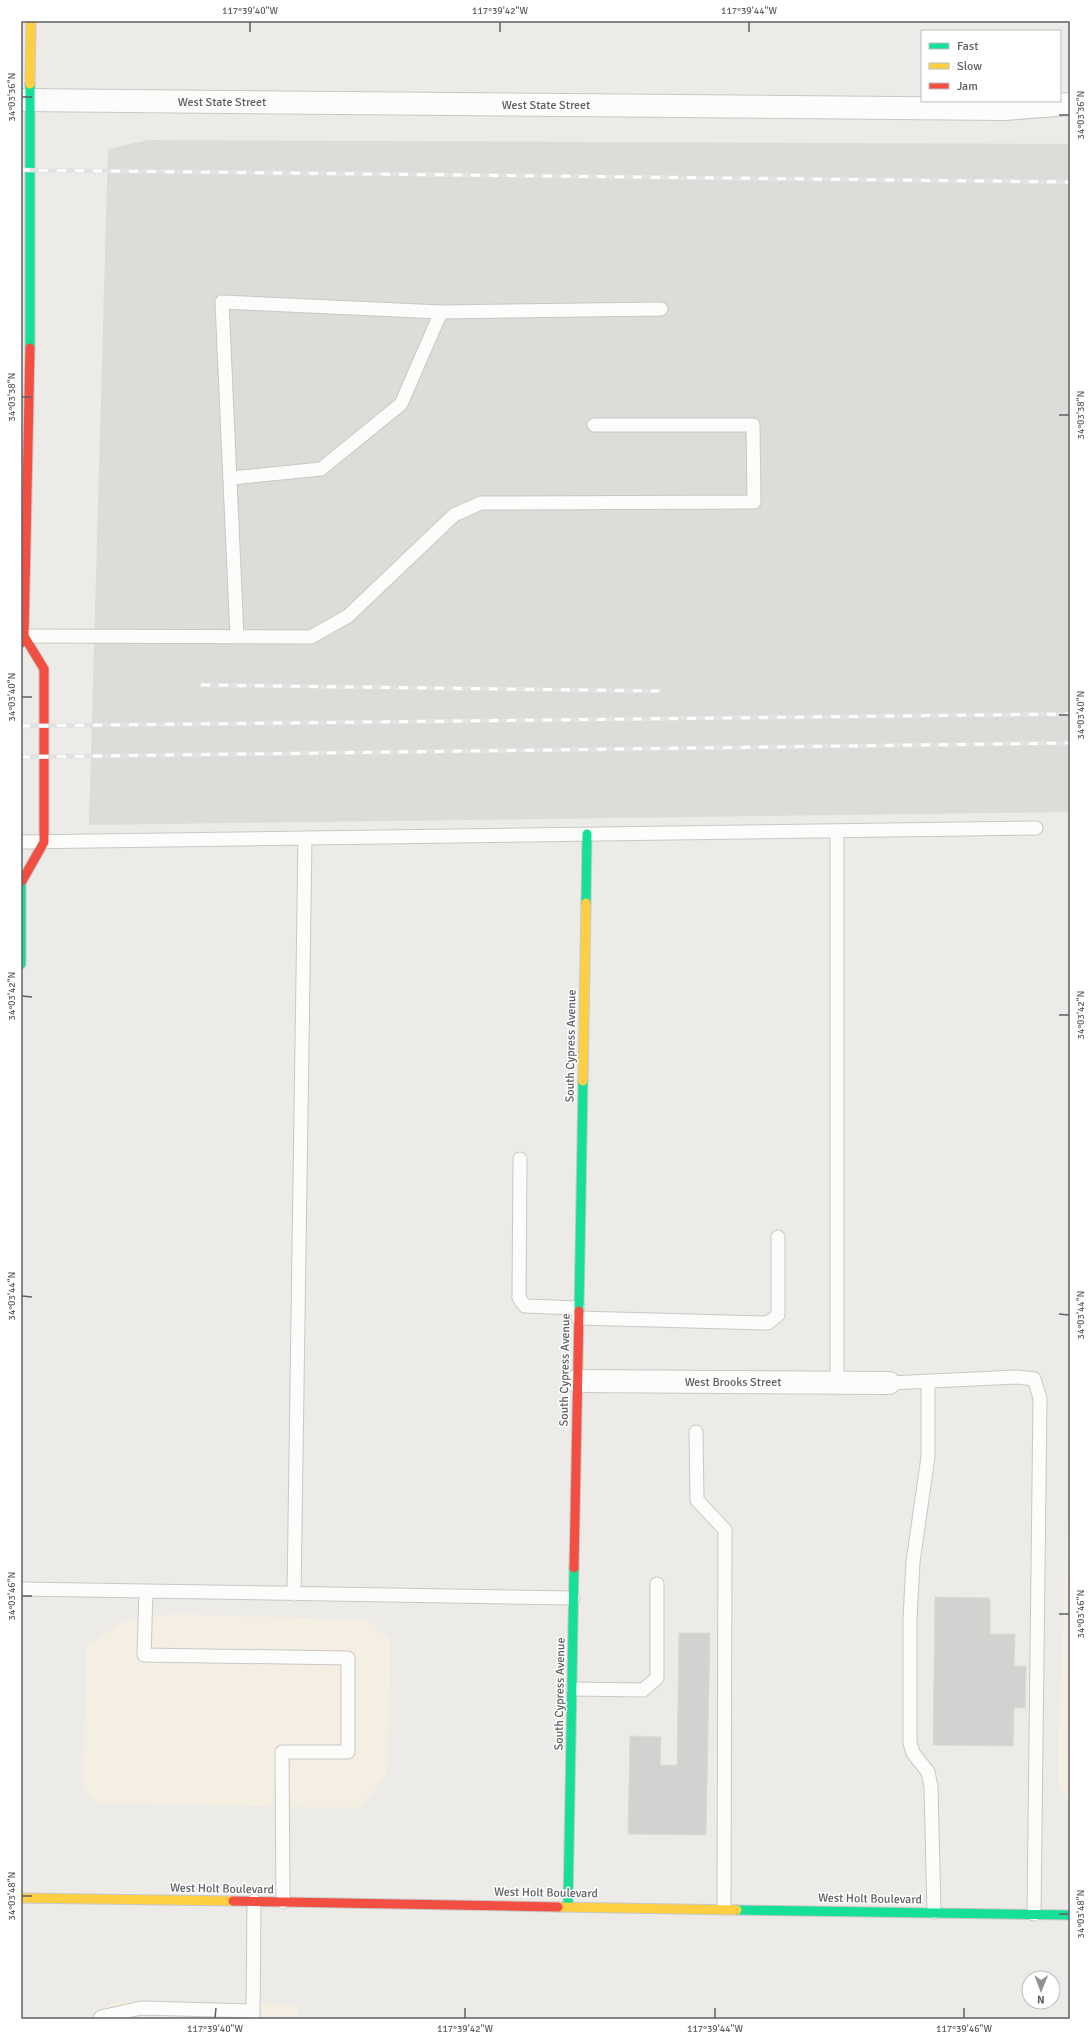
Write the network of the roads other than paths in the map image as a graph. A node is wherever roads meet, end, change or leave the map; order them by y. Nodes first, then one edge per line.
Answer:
1 (32, 21) edge
2 (26, 100) edge
3 (1070, 104) edge
4 (661, 309) dead end
5 (441, 312) junction
6 (594, 425) dead end
7 (231, 478) junction
8 (237, 637) junction
9 (22, 638) edge
10 (1036, 828) dead end
11 (837, 831) junction
12 (587, 834) junction
13 (305, 838) junction
14 (21, 842) edge
15 (44, 842) junction
16 (21, 880) edge
17 (21, 964) edge
18 (520, 1159) dead end
19 (778, 1237) dead end
20 (578, 1313) junction
21 (577, 1381) junction
22 (928, 1381) junction
23 (837, 1382) junction
24 (889, 1383) joint
25 (696, 1432) dead end
26 (657, 1584) dead end
27 (21, 1589) edge
28 (146, 1591) junction
29 (294, 1594) junction
30 (573, 1598) junction
31 (573, 1689) junction
32 (21, 1898) edge
33 (254, 1901) junction
34 (283, 1902) junction
35 (568, 1905) junction
36 (724, 1908) junction
37 (934, 1912) junction
38 (1034, 1914) junction
39 (1070, 1915) edge
40 (253, 2015) edge
41 (100, 2019) edge

1 - 2 street
2 - 3 street, West State Street
2 - 9 street
4 - 5 lane
5 - 7 lane
5 - 7 lane
6 - 8 lane
7 - 8 lane
8 - 9 lane
9 - 15 street
10 - 11 lane
11 - 12 lane
11 - 23 lane
12 - 13 lane
12 - 20 street, South Cypress Avenue
13 - 15 lane
13 - 29 lane
14 - 15 lane
15 - 16 street
16 - 17 street
18 - 20 lane
19 - 20 lane
20 - 21 street, South Cypress Avenue
21 - 23 street, West Brooks Street
21 - 30 street, South Cypress Avenue
22 - 24 lane
22 - 37 lane
22 - 38 lane
23 - 24 street, West Brooks Street
25 - 36 lane
26 - 31 lane
27 - 28 lane
28 - 29 lane
28 - 34 lane
29 - 30 lane
30 - 31 street, South Cypress Avenue
31 - 35 street, South Cypress Avenue
32 - 33 street, West Holt Boulevard
33 - 34 street, West Holt Boulevard
33 - 40 lane
34 - 35 street, West Holt Boulevard
35 - 36 street, West Holt Boulevard
36 - 37 street, West Holt Boulevard
37 - 38 street, West Holt Boulevard
38 - 39 street, West Holt Boulevard
40 - 41 lane

